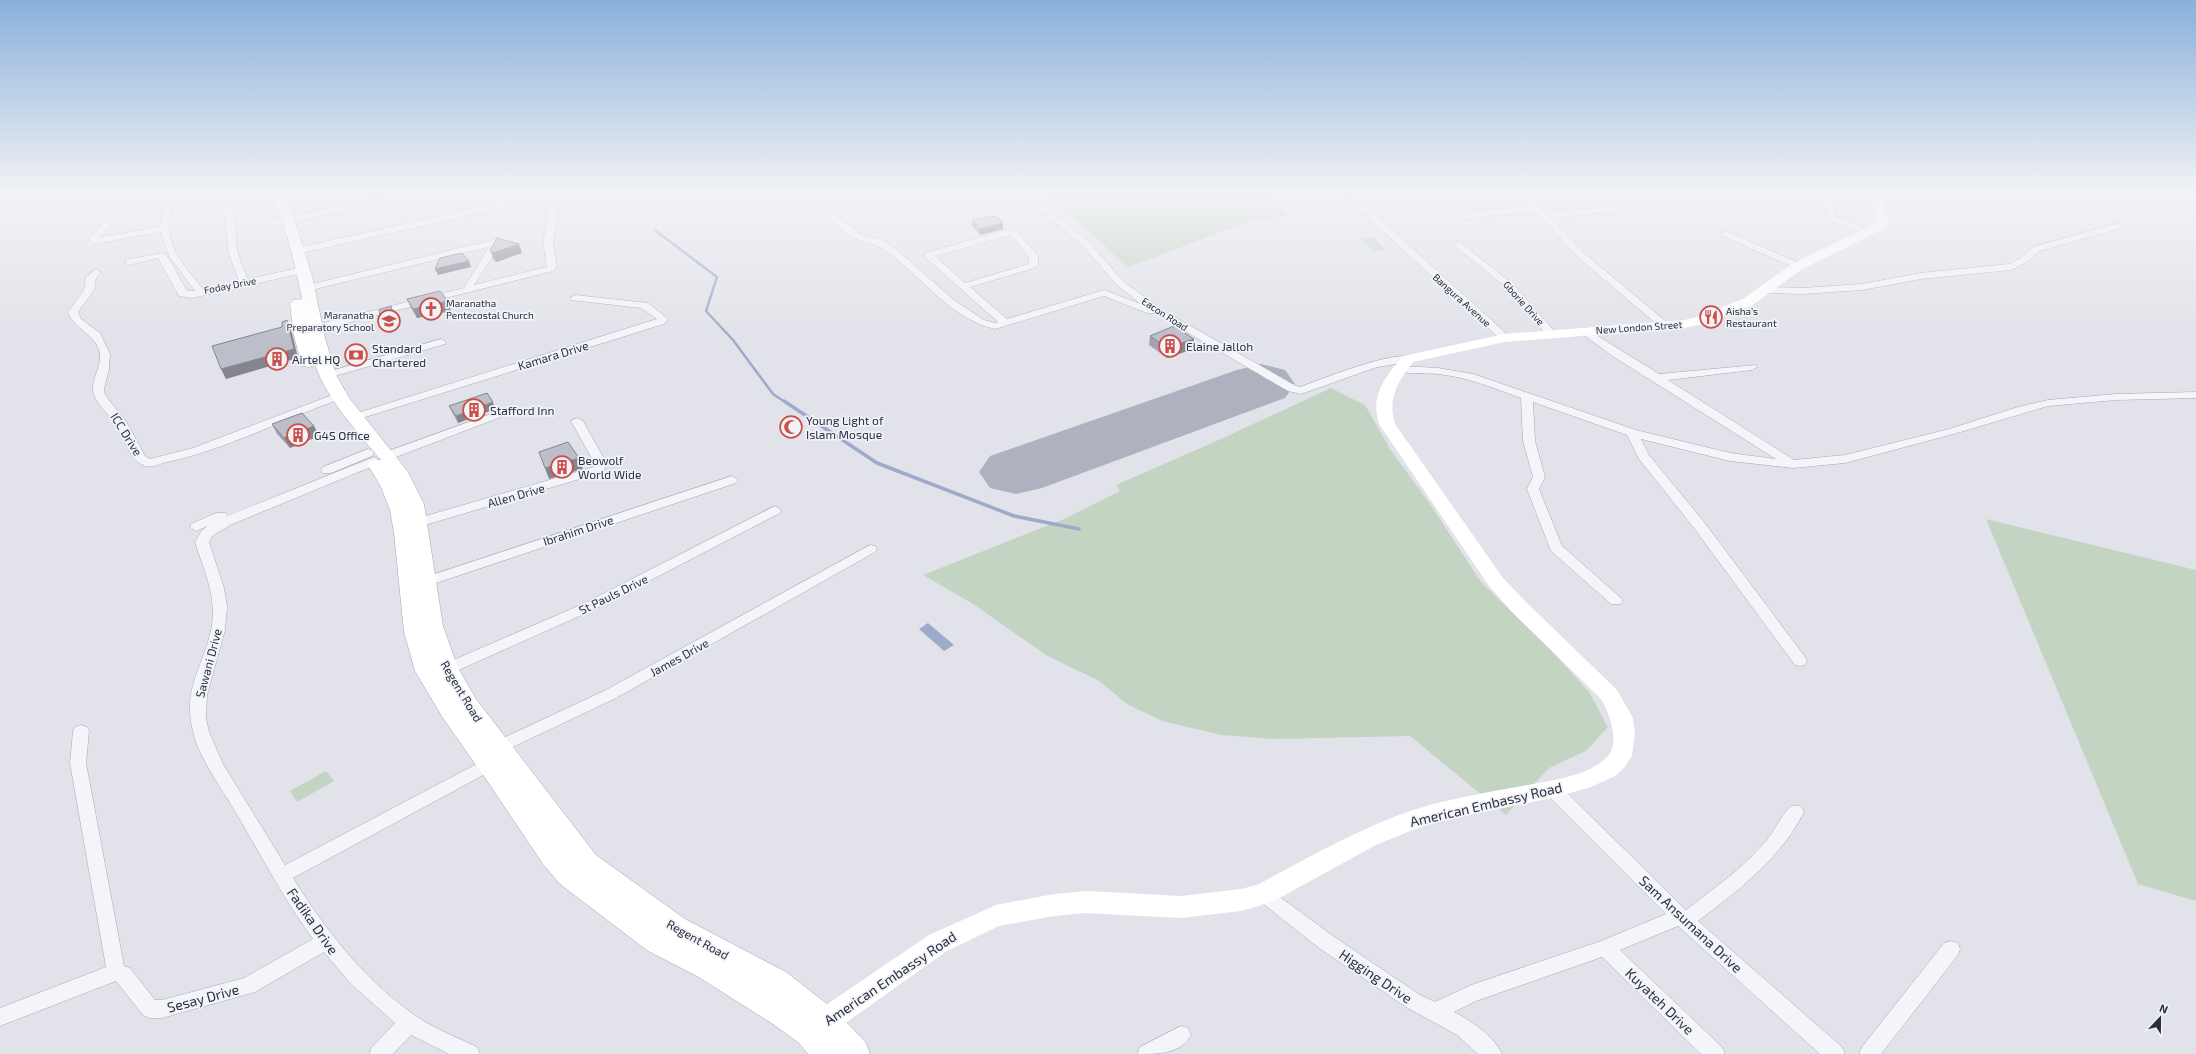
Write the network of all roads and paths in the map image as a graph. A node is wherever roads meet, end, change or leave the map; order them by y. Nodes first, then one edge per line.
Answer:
1 (168, 240) edge
2 (233, 240) edge
3 (289, 240) edge
4 (370, 240) edge
5 (548, 240) edge
6 (871, 240) edge
7 (978, 240) edge
8 (1020, 240) edge
9 (1082, 240) edge
10 (1398, 240) edge
11 (1567, 240) edge
12 (1740, 240) edge
13 (1849, 240) edge
14 (2068, 240) edge
15 (1458, 244) dead end
16 (129, 262) dead end
17 (1798, 266) junction
18 (300, 270) junction
19 (96, 272) dead end
20 (245, 283) junction
21 (468, 286) dead end
22 (964, 286) junction
23 (1766, 290) junction
24 (201, 293) junction
25 (576, 298) dead end
26 (1160, 313) junction
27 (1005, 323) junction
28 (1665, 326) junction
29 (315, 328) junction
30 (1585, 331) junction
31 (1551, 334) junction
32 (1505, 338) junction
33 (442, 342) dead end
34 (314, 355) junction
35 (1404, 364) junction
36 (1752, 367) dead end
37 (328, 375) junction
38 (1657, 378) junction
39 (2196, 394) edge
40 (1527, 396) junction
41 (332, 398) junction
42 (502, 413) dead end
43 (355, 417) junction
44 (577, 421) dead end
45 (1632, 433) junction
46 (376, 457) junction
47 (1793, 464) junction
48 (732, 480) dead end
49 (775, 510) dead end
50 (410, 525) junction
51 (196, 527) dead end
52 (870, 549) dead end
53 (425, 582) junction
54 (1616, 601) dead end
55 (1800, 661) dead end
56 (447, 669) junction
57 (80, 731) dead end
58 (494, 755) junction
59 (1552, 789) junction
60 (238, 801) joint
61 (1796, 812) dead end
62 (281, 876) junction
63 (1263, 894) junction
64 (1683, 918) junction
65 (325, 942) junction
66 (1605, 948) junction
67 (1951, 949) dead end
68 (116, 972) junction
69 (1433, 1013) junction
70 (0, 1017) edge
71 (410, 1022) junction
72 (817, 1027) junction
73 (1181, 1035) dead end
74 (379, 1054) edge
75 (470, 1054) edge
76 (827, 1054) edge
77 (855, 1054) edge
78 (1147, 1054) edge
79 (1492, 1054) edge
80 (1715, 1054) edge
81 (1835, 1054) edge
82 (1869, 1054) edge

1 - 24 street, Foday Drive
2 - 20 street
3 - 18 main road, Regent Road
4 - 18 street
5 - 29 street
6 - 27 street
7 - 22 street
8 - 22 street
9 - 26 street, Eacon Road
10 - 32 street, Bangura Avenue
11 - 28 street
12 - 17 street
13 - 17 street, New London Street
14 - 23 street
15 - 31 street, Gborie Drive
16 - 24 street
17 - 23 street, New London Street
18 - 20 street, Foday Drive
18 - 21 street
18 - 29 main road, Regent Road
18 - 34 main road, Regent Road
19 - 41 street, ICC Drive
20 - 24 street, Foday Drive
22 - 27 street
23 - 28 street, New London Street
25 - 43 street, Kamara Drive
26 - 27 street
26 - 35 street, Eacon Road
28 - 30 street, New London Street
29 - 34 main road, Regent Road
30 - 31 street, New London Street
30 - 38 street
31 - 32 street, New London Street
32 - 35 street, New London Street
33 - 37 street
34 - 37 main road, Regent Road
34 - 41 main road, Regent Road
35 - 40 street, Eacon Road
35 - 59 street, American Embassy Road
36 - 38 street
37 - 41 main road, Regent Road
38 - 47 street
39 - 47 street, Eacon Road
40 - 45 street, Eacon Road
40 - 54 street
41 - 43 main road, Regent Road
41 - 46 main road, Regent Road
42 - 46 street
43 - 46 main road, Regent Road
44 - 50 street, Allen Drive
45 - 47 street, Eacon Road
45 - 55 street
46 - 50 main road, Regent Road
46 - 51 street
46 - 60 street, Sawani Drive
48 - 53 street, Ibrahim Drive
49 - 56 street, St Pauls Drive
50 - 53 main road, Regent Road
50 - 58 main road, Regent Road
52 - 58 street, James Drive
53 - 56 main road, Regent Road
56 - 58 main road, Regent Road
57 - 68 street
58 - 62 street, James Drive
58 - 72 main road, Regent Road
59 - 63 street, American Embassy Road
59 - 64 street, Sam Ansumana Drive
60 - 62 street, Fadika Drive
61 - 64 street
62 - 65 street, Fadika Drive
63 - 69 street, Higging Drive
63 - 72 street, American Embassy Road
64 - 66 street
64 - 81 street, Sam Ansumana Drive
65 - 68 street, Sesay Drive
65 - 71 street, Fadika Drive
66 - 69 street
66 - 80 street, Kuyateh Drive
67 - 82 street
68 - 70 street
69 - 79 street, Higging Drive
71 - 74 street
71 - 75 street, Fadika Drive
72 - 76 main road, Regent Road
72 - 77 main road, Regent Road
73 - 78 street

